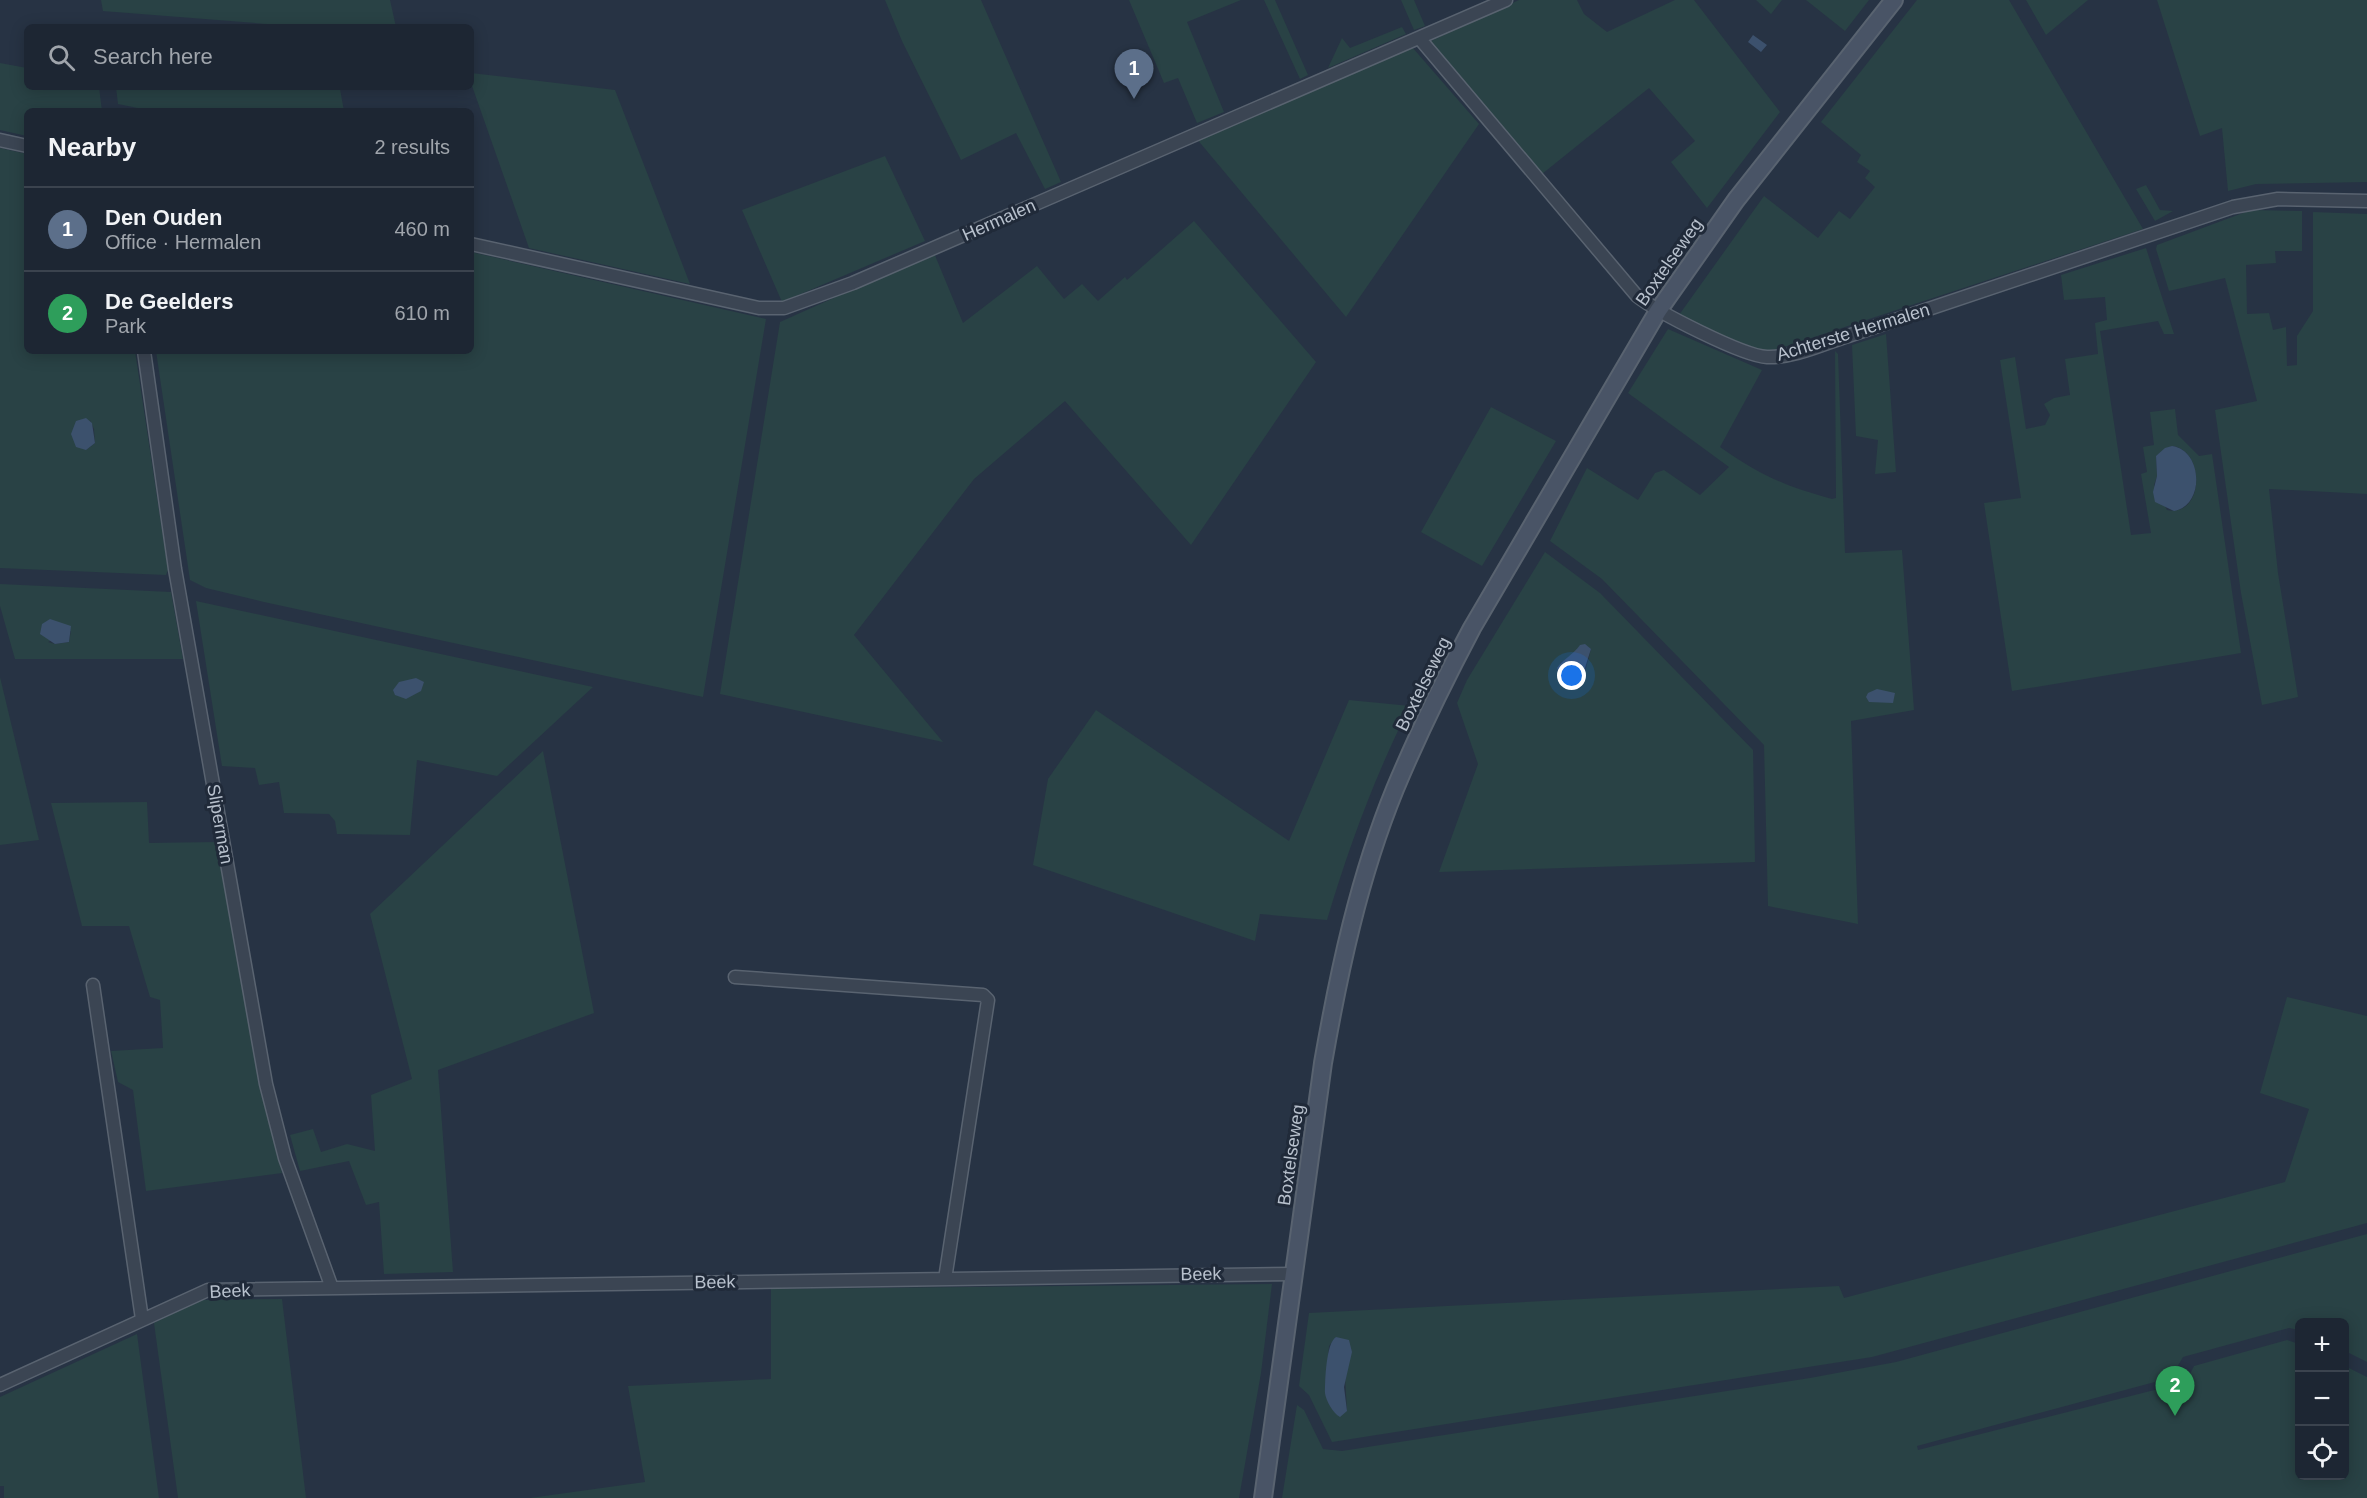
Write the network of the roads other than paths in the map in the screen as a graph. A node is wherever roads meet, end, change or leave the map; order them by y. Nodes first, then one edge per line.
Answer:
1 (1506, 0) edge
2 (1894, 0) edge
3 (1420, 39) junction
4 (0, 140) edge
5 (24, 145) edge
6 (2367, 201) edge
7 (474, 245) edge
8 (1658, 310) junction
9 (144, 354) edge
10 (735, 977) dead end
11 (93, 985) dead end
12 (1294, 1274) junction
13 (945, 1279) junction
14 (332, 1288) junction
15 (142, 1319) junction
16 (0, 1385) edge
17 (1263, 1498) edge

1 - 3 street, Hermalen
2 - 8 main road, Boxtelseweg
3 - 7 street, Hermalen
3 - 8 street, Achterste Hermalen
4 - 5 street
6 - 8 street, Achterste Hermalen
8 - 12 main road, Boxtelseweg
9 - 14 street, Sliperman
10 - 13 street
11 - 15 street
12 - 13 street, Beek
12 - 17 main road, Boxtelseweg
13 - 14 street, Beek
14 - 15 street, Beek
15 - 16 street, Beek

